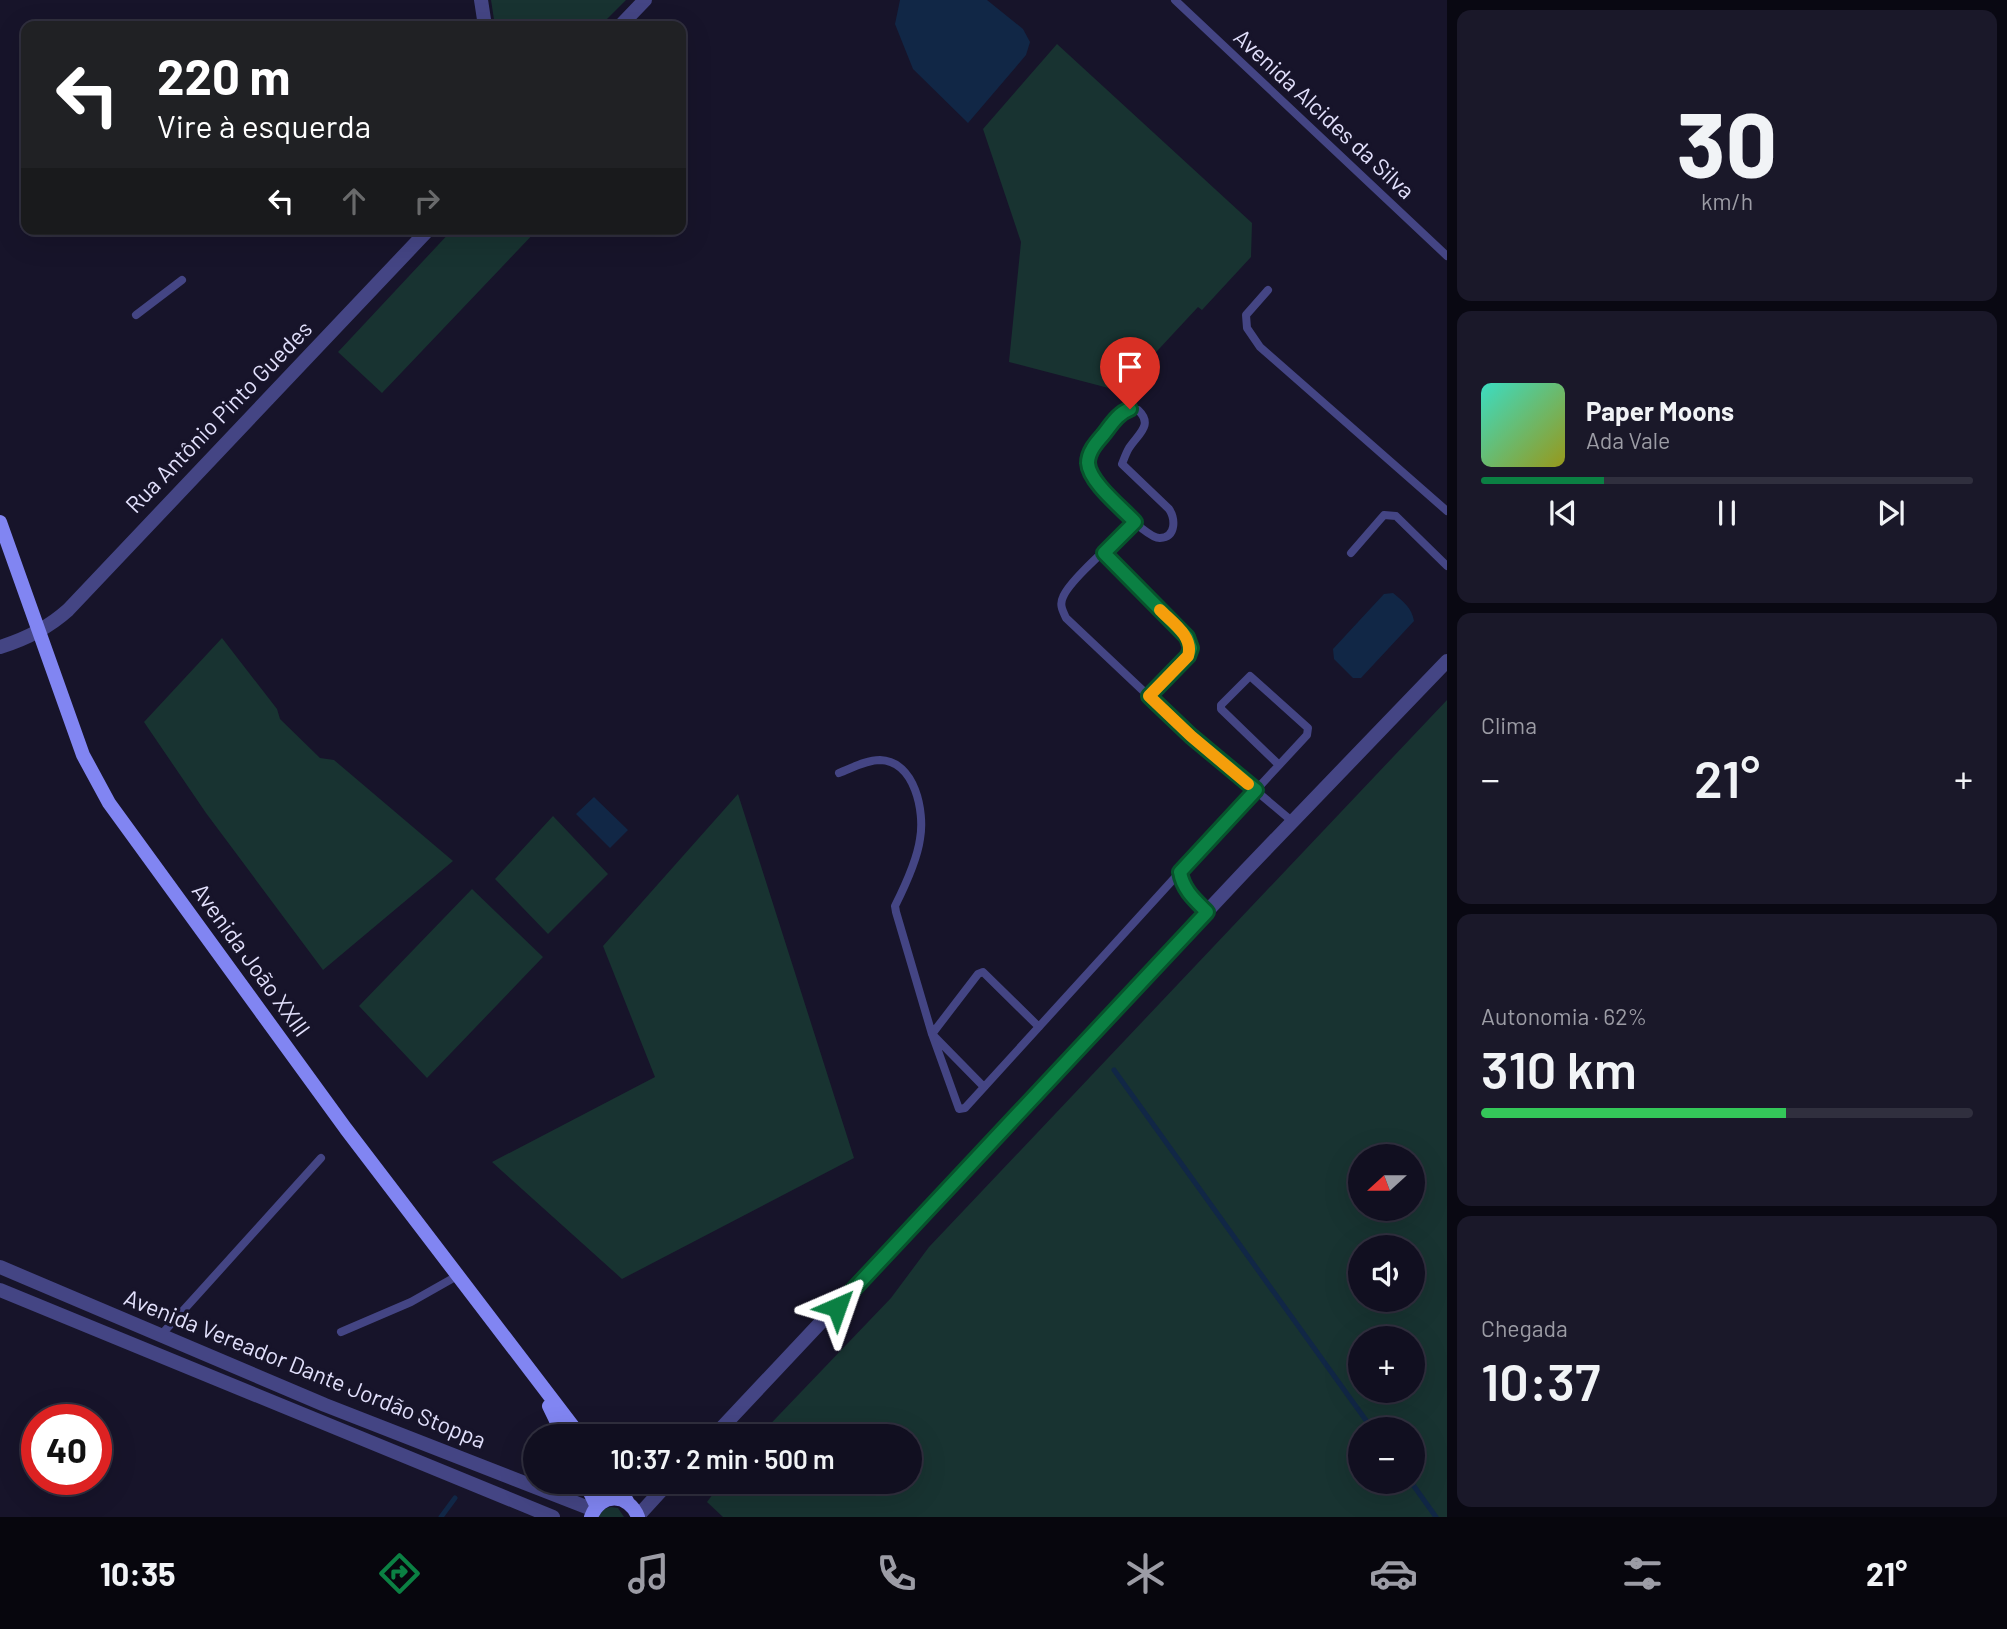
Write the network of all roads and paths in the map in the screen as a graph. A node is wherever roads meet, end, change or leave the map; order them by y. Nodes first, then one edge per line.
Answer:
1 (481, 0) edge
2 (645, 0) edge
3 (1175, 0) edge
4 (484, 21) edge
5 (625, 21) edge
6 (423, 235) edge
7 (1447, 256) edge
8 (183, 280) dead end
9 (1268, 290) dead end
10 (136, 315) dead end
11 (1447, 511) edge
12 (0, 522) edge
13 (1135, 522) junction
14 (1104, 553) junction
15 (1351, 553) dead end
16 (1447, 566) edge
17 (38, 631) junction
18 (0, 646) edge
19 (1447, 661) edge
20 (1149, 696) junction
21 (1279, 765) junction
22 (839, 773) dead end
23 (1256, 790) junction
24 (1293, 822) junction
25 (1180, 872) junction
26 (1207, 912) junction
27 (1039, 1027) junction
28 (932, 1034) junction
29 (984, 1087) junction
30 (321, 1158) dead end
31 (0, 1267) edge
32 (457, 1276) junction
33 (0, 1290) edge
34 (341, 1332) dead end
35 (161, 1335) junction
36 (538, 1383) junction
37 (558, 1424) edge
38 (571, 1424) edge
39 (725, 1424) edge
40 (589, 1494) edge
41 (622, 1494) edge
42 (658, 1494) edge
43 (627, 1501) junction
44 (594, 1511) edge
45 (553, 1517) edge
46 (638, 1517) edge

1 - 4 street
2 - 5 street
3 - 7 lane, Avenida Alcides da Silva
6 - 17 street, Rua Antônio Pinto Guedes
8 - 10 lane
9 - 11 lane
12 - 17 main road, Avenida João XXIII
13 - 13 lane
13 - 14 lane
14 - 20 lane
14 - 20 lane
15 - 16 lane
17 - 18 street, Rua Antônio Pinto Guedes
17 - 32 main road, Avenida João XXIII
19 - 24 street
20 - 23 lane
21 - 21 lane
21 - 23 lane
22 - 28 lane
23 - 24 lane
23 - 25 lane
24 - 26 street
25 - 26 lane
25 - 27 lane
26 - 39 street
27 - 28 lane
27 - 29 lane
28 - 29 lane
28 - 29 lane
30 - 35 lane
31 - 35 street, Avenida Vereador Dante Jordão Stoppa
32 - 34 lane
32 - 36 main road, Avenida João XXIII
33 - 45 street, Avenida Vereador Dante Jordão Stoppa
35 - 44 street, Avenida Vereador Dante Jordão Stoppa
36 - 37 main road, Avenida João XXIII
36 - 38 main road, Avenida João XXIII
40 - 44 main road
41 - 43 main road
42 - 46 street
43 - 44 main road
43 - 46 main road

